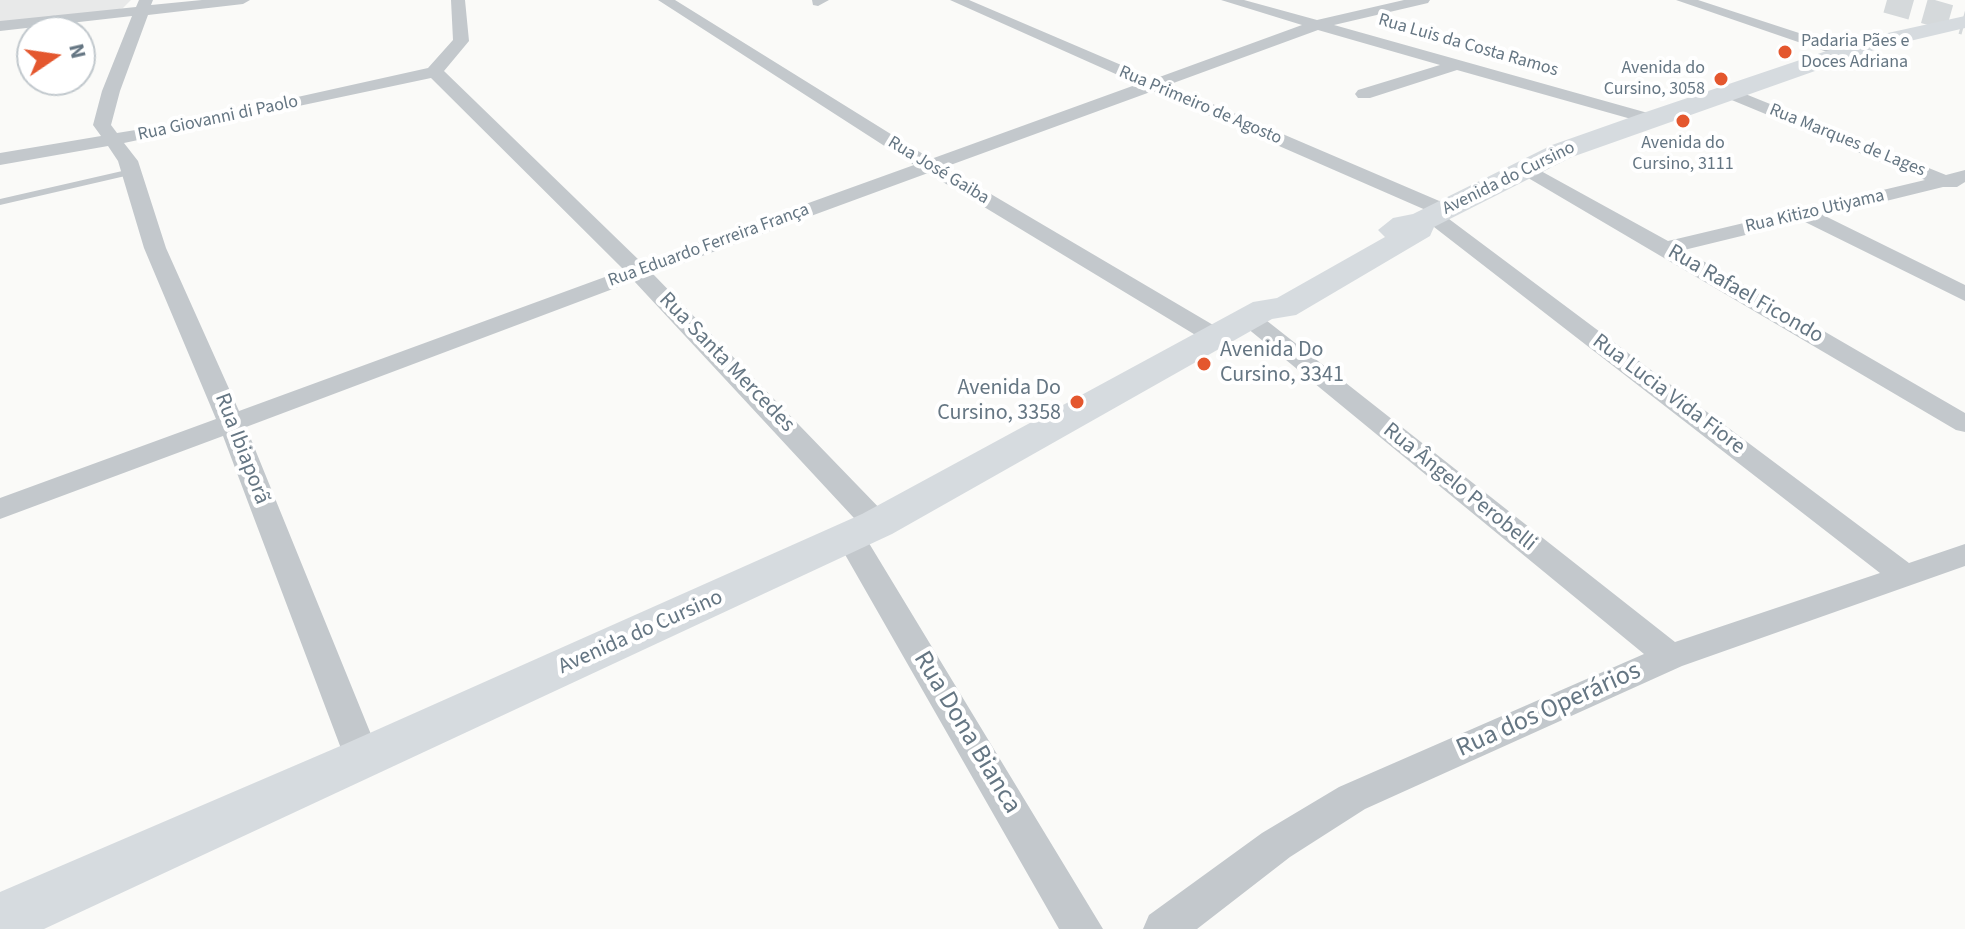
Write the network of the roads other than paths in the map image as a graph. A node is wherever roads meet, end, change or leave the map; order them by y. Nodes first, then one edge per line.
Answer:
1 (243, 0) edge
2 (458, 0) edge
3 (665, 0) edge
4 (957, 0) edge
5 (1228, 0) edge
6 (1423, 0) edge
7 (1683, 0) edge
8 (144, 6) edge
9 (1965, 22) edge
10 (1320, 24) junction
11 (0, 26) edge
12 (1842, 52) junction
13 (1459, 64) junction
14 (434, 72) junction
15 (1151, 85) junction
16 (1728, 92) junction
17 (1364, 94) dead end
18 (1649, 119) junction
19 (114, 141) junction
20 (0, 159) edge
21 (929, 166) junction
22 (1523, 169) junction
23 (131, 172) junction
24 (1959, 182) edge
25 (0, 202) edge
26 (1805, 214) junction
27 (1432, 217) junction
28 (1665, 248) junction
29 (638, 272) junction
30 (1965, 294) edge
31 (1257, 314) junction
32 (1216, 337) junction
33 (230, 424) junction
34 (1965, 424) edge
35 (0, 509) edge
36 (864, 530) junction
37 (1965, 555) edge
38 (1903, 574) junction
39 (1670, 657) junction
40 (363, 759) junction
41 (0, 920) edge
42 (1082, 929) edge
43 (1164, 929) edge

1 - 8 street
2 - 14 street
3 - 21 street, Rua José Gaiba
4 - 15 street, Rua Primeiro de Agosto
5 - 10 street, Rua Luis da Costa Ramos
6 - 10 street, Rua Eduardo Ferreira França
7 - 12 street
8 - 11 street
8 - 19 street, Rua Ibiaporã
9 - 12 main road, Avenida do Cursino
10 - 13 street, Rua Luis da Costa Ramos
10 - 15 street, Rua Eduardo Ferreira França
12 - 16 main road, Avenida do Cursino
13 - 17 street
13 - 18 street, Rua Luis da Costa Ramos
14 - 19 street, Rua Giovanni di Paolo
14 - 29 street, Rua Santa Mercedes
15 - 21 street, Rua Eduardo Ferreira França
15 - 27 street, Rua Primeiro de Agosto
16 - 18 main road, Avenida do Cursino
16 - 24 street, Rua Marques de Lages
18 - 22 main road, Avenida do Cursino
19 - 20 street, Rua Giovanni di Paolo
19 - 23 street, Rua Ibiaporã
21 - 29 street, Rua Eduardo Ferreira França
21 - 32 street, Rua José Gaiba
22 - 27 main road, Avenida do Cursino
22 - 28 street, Rua Rafael Ficondo
23 - 25 lane
23 - 33 street, Rua Ibiaporã
24 - 26 street, Rua Kitizo Utiyama
26 - 28 street, Rua Kitizo Utiyama
26 - 30 street
27 - 31 main road, Avenida do Cursino
27 - 38 street, Rua Lucia Vida Fiore
28 - 34 street, Rua Rafael Ficondo
29 - 33 street, Rua Eduardo Ferreira França
29 - 36 street, Rua Santa Mercedes
31 - 32 main road, Avenida do Cursino
31 - 39 street, Rua Ângelo Perobelli
32 - 36 main road, Avenida do Cursino
33 - 35 street, Rua Eduardo Ferreira França
33 - 40 street, Rua Ibiaporã
36 - 40 main road, Avenida do Cursino
36 - 42 street, Rua Dona Bianca
37 - 38 street, Rua dos Operários
38 - 39 street, Rua dos Operários
39 - 43 street, Rua dos Operários
40 - 41 main road, Avenida do Cursino

